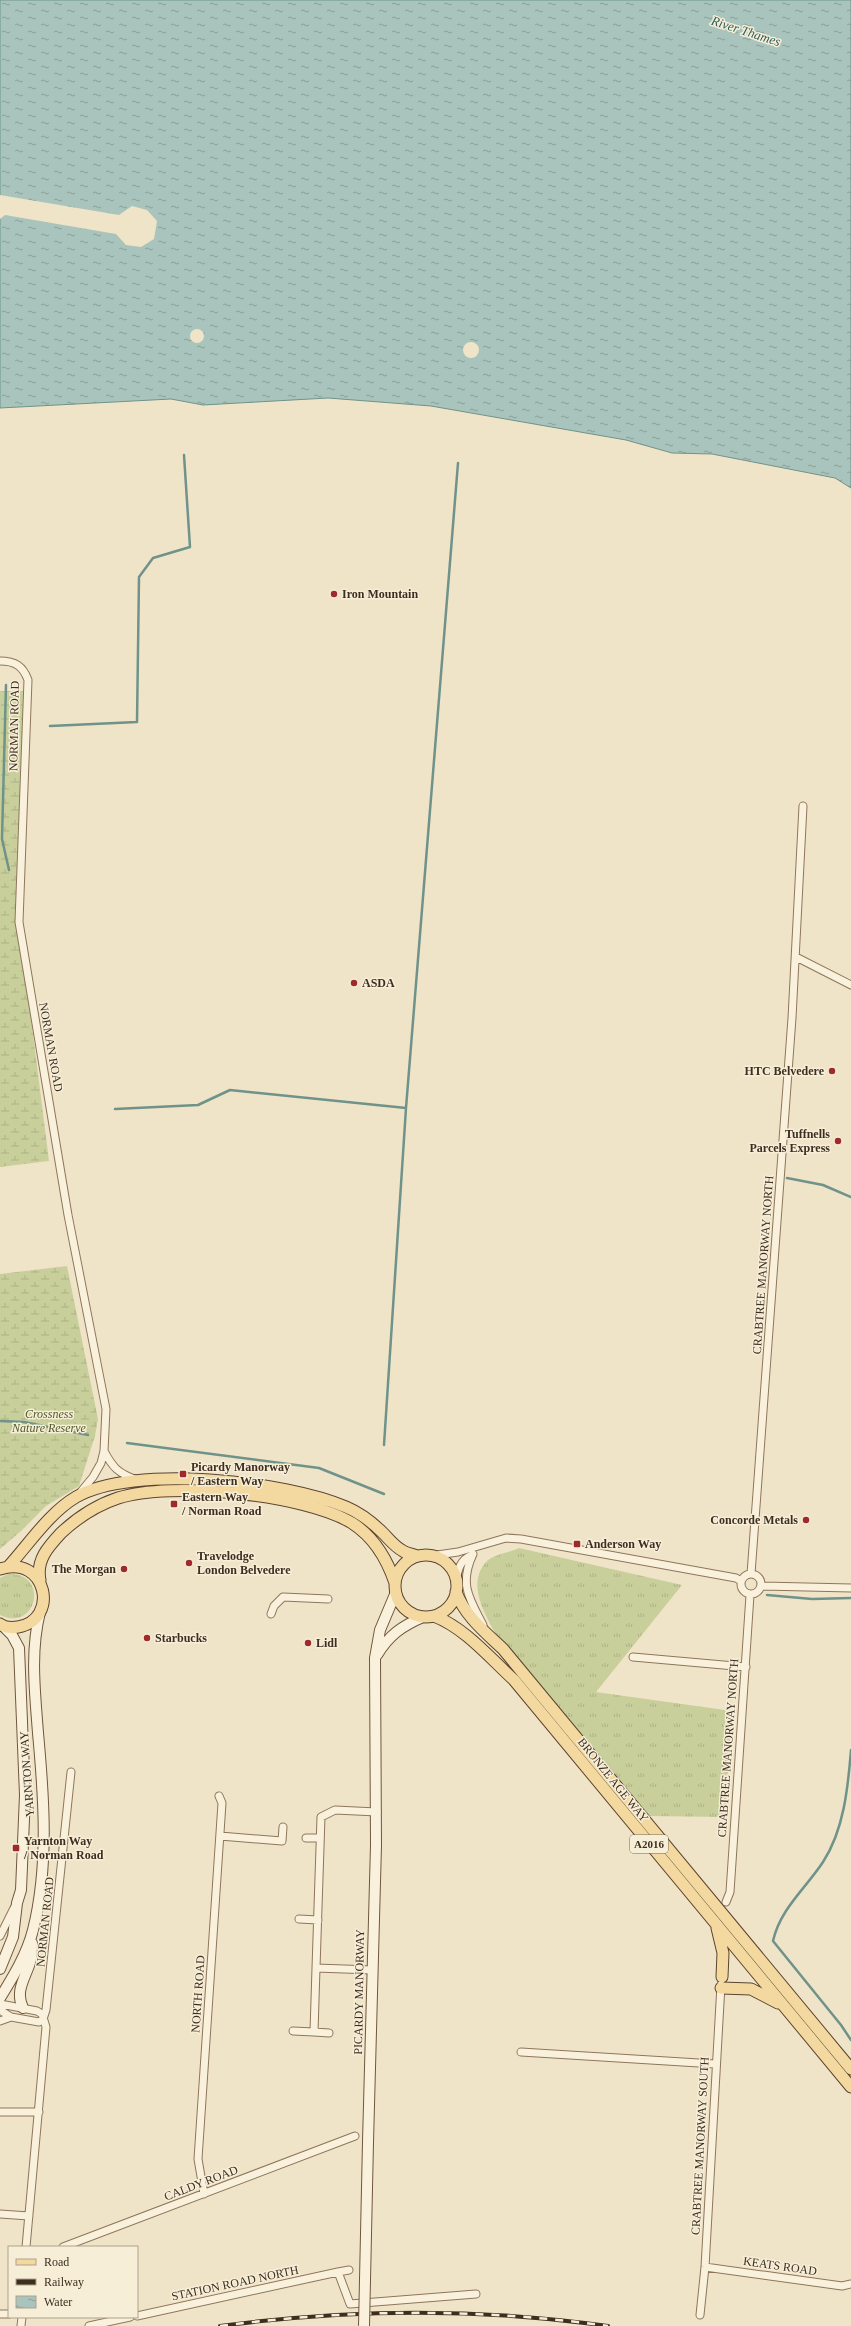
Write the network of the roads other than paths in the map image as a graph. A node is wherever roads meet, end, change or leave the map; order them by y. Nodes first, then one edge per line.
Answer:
1 (0, 661) edge
2 (803, 806) dead end
3 (796, 957) junction
4 (851, 985) edge
5 (104, 1444) junction
6 (140, 1481) junction
7 (76, 1497) junction
8 (481, 1546) junction
9 (472, 1554) junction
10 (417, 1556) junction
11 (430, 1556) junction
12 (4, 1568) edge
13 (751, 1574) junction
14 (40, 1580) junction
15 (741, 1581) junction
16 (456, 1586) junction
17 (761, 1586) junction
18 (395, 1588) junction
19 (851, 1588) edge
20 (750, 1595) junction
21 (328, 1599) dead end
22 (40, 1612) junction
23 (272, 1614) dead end
24 (428, 1616) junction
25 (1, 1625) edge
26 (487, 1634) junction
27 (634, 1657) dead end
28 (376, 1658) junction
29 (746, 1667) junction
30 (70, 1775) dead end
31 (219, 1796) dead end
32 (377, 1812) junction
33 (283, 1826) dead end
34 (220, 1836) junction
35 (306, 1838) dead end
36 (320, 1838) junction
37 (726, 1902) dead end
38 (16, 1903) junction
39 (299, 1920) dead end
40 (318, 1920) junction
41 (717, 1926) junction
42 (33, 1931) junction
43 (0, 1936) edge
44 (0, 1968) edge
45 (316, 1968) junction
46 (372, 1970) junction
47 (721, 1983) junction
48 (0, 1998) edge
49 (0, 2004) edge
50 (782, 2005) junction
51 (24, 2008) junction
52 (0, 2010) edge
53 (11, 2017) junction
54 (43, 2019) junction
55 (0, 2021) edge
56 (293, 2031) dead end
57 (314, 2032) junction
58 (329, 2033) dead end
59 (521, 2052) dead end
60 (715, 2064) junction
61 (851, 2069) edge
62 (851, 2087) edge
63 (0, 2112) edge
64 (39, 2112) junction
65 (355, 2136) dead end
66 (204, 2194) junction
67 (0, 2214) edge
68 (29, 2216) junction
69 (26, 2246) edge
70 (66, 2246) edge
71 (706, 2267) junction
72 (349, 2270) dead end
73 (338, 2272) junction
74 (851, 2284) edge
75 (476, 2294) dead end
76 (700, 2315) dead end
77 (138, 2316) edge
78 (125, 2318) edge
79 (89, 2326) edge
80 (364, 2326) edge

1 - 5 street, NORMAN ROAD
2 - 3 street, CRABTREE MANORWAY NORTH
3 - 4 street
3 - 13 street, CRABTREE MANORWAY NORTH
5 - 6 street
5 - 7 street, NORMAN ROAD
6 - 7 main road
6 - 10 main road
7 - 12 main road
8 - 9 street
8 - 11 street
8 - 15 street
9 - 16 street
9 - 26 street
10 - 11 main road
10 - 18 main road
11 - 16 main road
12 - 14 main road
13 - 15 street
13 - 17 street
14 - 18 main road
14 - 22 main road
15 - 20 street
16 - 24 main road
16 - 26 main road, BRONZE AGE WAY / A2016
17 - 19 street
17 - 20 street
18 - 24 main road
18 - 28 street, PICARDY MANORWAY
20 - 29 street, CRABTREE MANORWAY NORTH
21 - 23 street
22 - 25 main road
22 - 42 street, YARNTON WAY
24 - 28 street, PICARDY MANORWAY
24 - 41 main road, BRONZE AGE WAY / A2016
25 - 38 street, YARNTON WAY
26 - 61 main road, BRONZE AGE WAY / A2016
27 - 29 street
28 - 32 street, PICARDY MANORWAY
29 - 37 street, CRABTREE MANORWAY NORTH
30 - 54 street, NORMAN ROAD
31 - 34 street, NORTH ROAD
32 - 36 street
32 - 46 street, PICARDY MANORWAY
33 - 34 street
34 - 66 street, NORTH ROAD
35 - 36 street
36 - 40 street
38 - 43 street
38 - 44 street, YARNTON WAY
39 - 40 street
40 - 45 street
41 - 47 main road
41 - 50 main road, BRONZE AGE WAY / A2016
42 - 48 street, YARNTON WAY
42 - 51 street
45 - 46 street
45 - 57 street
46 - 80 street, PICARDY MANORWAY, bridge
47 - 50 main road
47 - 60 street, CRABTREE MANORWAY SOUTH
49 - 51 street
50 - 62 main road, BRONZE AGE WAY / A2016
51 - 54 street
52 - 53 street
53 - 54 street
53 - 55 street
54 - 64 street, NORMAN ROAD
56 - 57 street
57 - 58 street
59 - 60 street
60 - 71 street, CRABTREE MANORWAY SOUTH
63 - 64 street
64 - 68 street, NORMAN ROAD
65 - 66 street, CALDY ROAD
66 - 70 street, CALDY ROAD
67 - 68 street
68 - 69 street, NORMAN ROAD
71 - 74 street, KEATS ROAD
71 - 76 street, CRABTREE MANORWAY SOUTH
72 - 73 street, STATION ROAD NORTH
73 - 75 street
73 - 77 street, STATION ROAD NORTH
78 - 79 street

